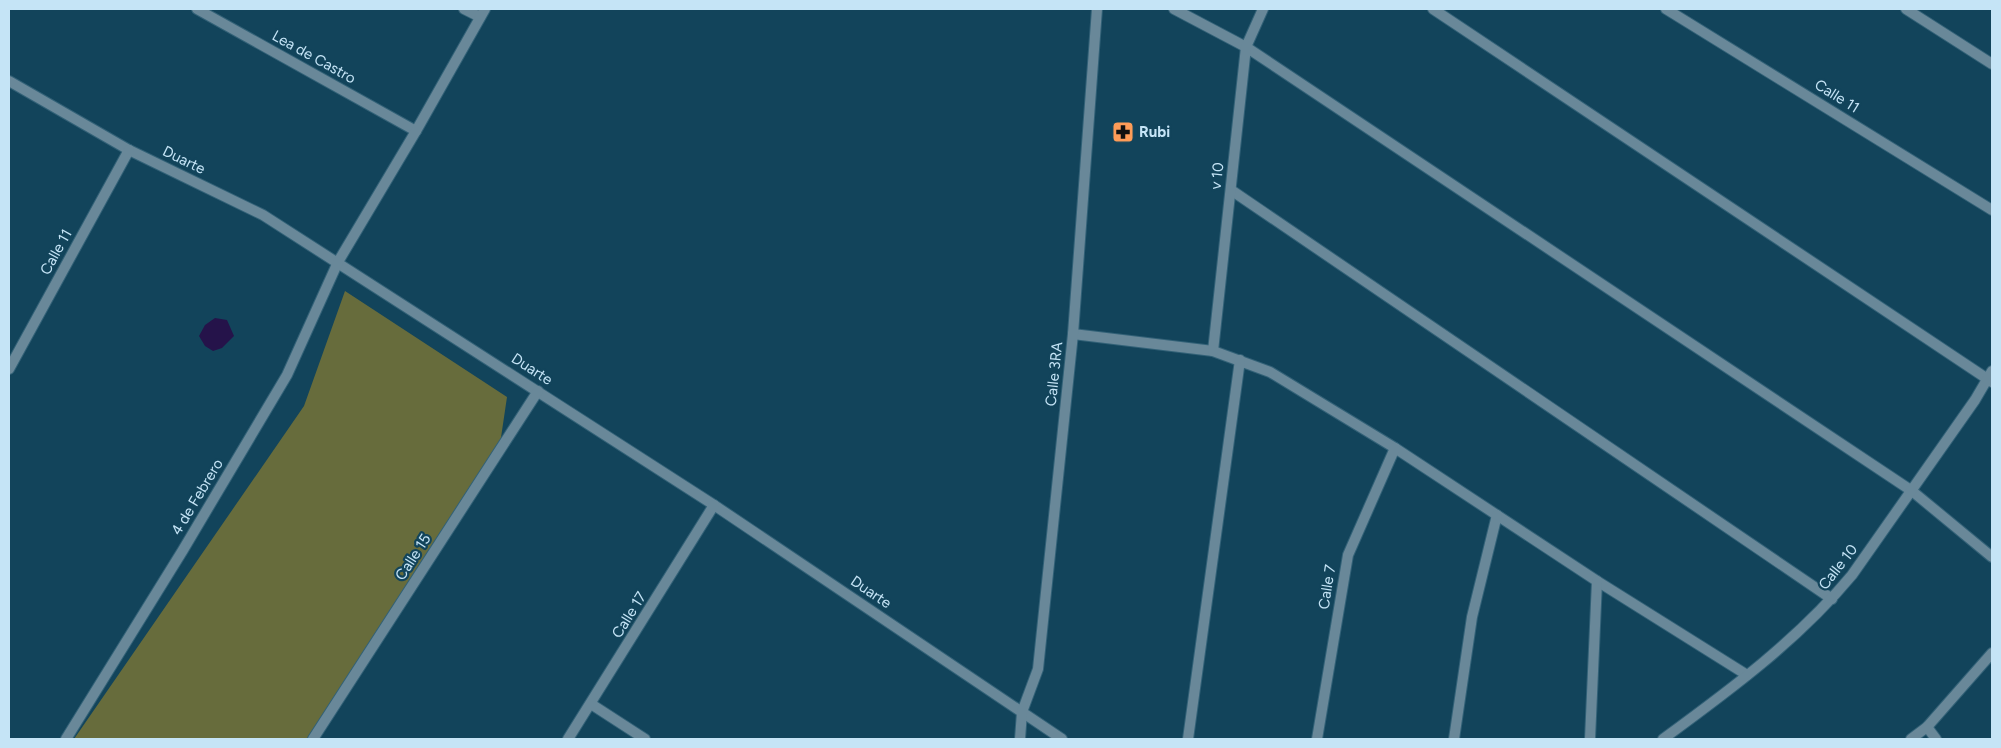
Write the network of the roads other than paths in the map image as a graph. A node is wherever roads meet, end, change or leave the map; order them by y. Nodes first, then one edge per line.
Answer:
1 (197, 9) edge
2 (464, 9) edge
3 (1097, 9) edge
4 (1174, 9) edge
5 (1264, 9) edge
6 (1433, 9) edge
7 (1666, 9) edge
8 (1906, 9) edge
9 (482, 13) edge
10 (1246, 48) junction
11 (1992, 64) edge
12 (9, 81) edge
13 (416, 131) junction
14 (129, 150) junction
15 (1231, 190) junction
16 (1992, 210) edge
17 (338, 262) junction
18 (1073, 334) junction
19 (1213, 351) junction
20 (1240, 360) junction
21 (9, 369) edge
22 (1991, 377) edge
23 (538, 391) junction
24 (1395, 448) junction
25 (1912, 491) junction
26 (714, 505) junction
27 (1497, 515) junction
28 (1992, 558) edge
29 (1597, 581) junction
30 (1832, 599) junction
31 (1992, 653) edge
32 (1747, 675) junction
33 (591, 704) junction
34 (1022, 712) junction
35 (1927, 727) junction
36 (66, 739) edge
37 (313, 739) edge
38 (568, 739) edge
39 (645, 739) edge
40 (1020, 739) edge
41 (1062, 739) edge
42 (1188, 739) edge
43 (1317, 739) edge
44 (1454, 739) edge
45 (1590, 739) edge
46 (1663, 739) edge
47 (1911, 739) edge
48 (1936, 739) edge

1 - 13 street, Lea de Castro
2 - 9 street
3 - 18 street, Calle 3RA
4 - 10 street
5 - 10 street, v 10
6 - 22 street
7 - 16 street, Calle 11
8 - 11 street
9 - 13 street, 4 de Febrero
10 - 15 street, v 10
10 - 25 street
12 - 14 street, Duarte
13 - 17 street, 4 de Febrero
14 - 17 street, Duarte
14 - 21 street, Calle 11
15 - 19 street, v 10
15 - 30 street
17 - 23 street, Duarte
17 - 36 street, 4 de Febrero
18 - 19 street
18 - 34 street, Calle 3RA
19 - 20 street
20 - 24 street
20 - 42 street
22 - 25 street, Calle 10
23 - 26 street, Duarte
23 - 37 street, Calle 15
24 - 27 street
24 - 43 street, Calle 7
25 - 28 street
25 - 30 street, Calle 10
26 - 33 street, Calle 17
26 - 34 street, Duarte
27 - 29 street
27 - 44 street
29 - 32 street
29 - 45 street
30 - 32 street, Calle 10
31 - 35 street
32 - 46 street, Calle 10
33 - 38 street, Calle 17
33 - 39 street
34 - 40 street, Calle 3RA
34 - 41 street, Duarte
35 - 47 street
35 - 48 street

